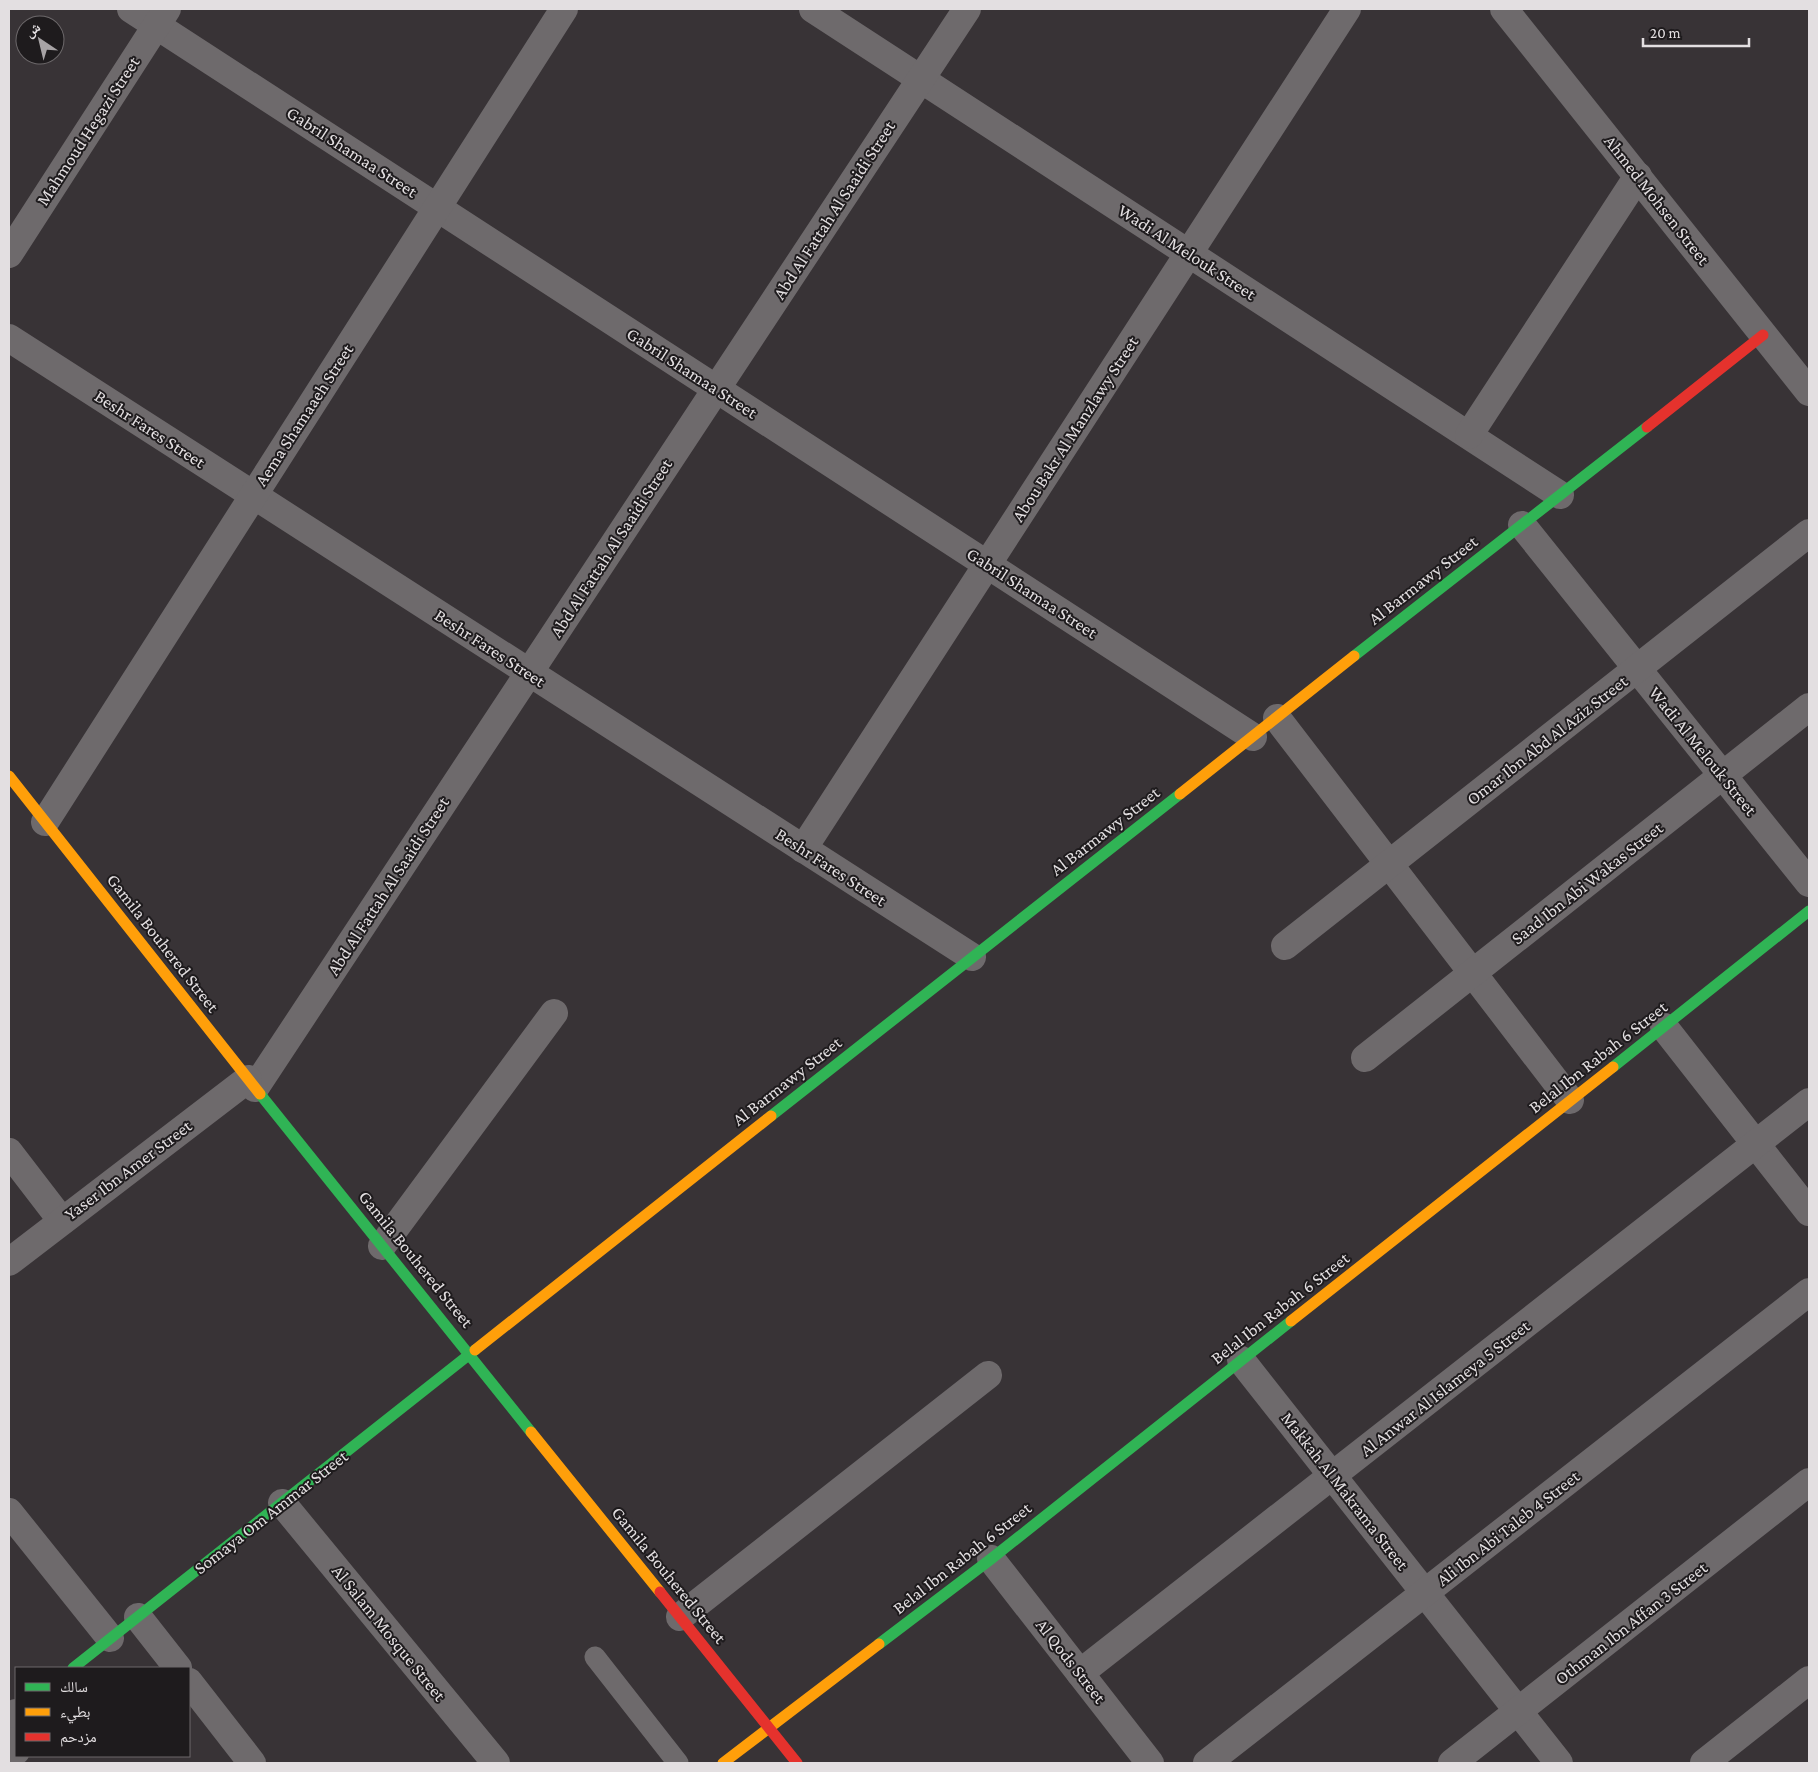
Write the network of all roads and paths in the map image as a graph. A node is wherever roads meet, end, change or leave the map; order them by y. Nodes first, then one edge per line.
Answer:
1 (131, 9) edge
2 (564, 9) edge
3 (813, 9) edge
4 (967, 9) edge
5 (1348, 9) edge
6 (1504, 9) edge
7 (161, 17) edge
8 (920, 78) junction
9 (1638, 176) junction
10 (437, 207) junction
11 (1189, 253) junction
12 (9, 254) edge
13 (1763, 336) junction
14 (9, 338) edge
15 (716, 389) junction
16 (1809, 392) edge
17 (1469, 435) junction
18 (1560, 495) junction
19 (253, 496) junction
20 (1522, 525) junction
21 (1809, 533) edge
22 (987, 564) junction
23 (1638, 669) junction
24 (529, 673) junction
25 (1809, 708) edge
26 (1277, 718) junction
27 (1253, 737) junction
28 (1723, 775) junction
29 (9, 776) edge
30 (45, 822) junction
31 (803, 849) junction
32 (1389, 864) junction
33 (1809, 883) edge
34 (1809, 910) edge
35 (1285, 946) dead end
36 (972, 957) junction
37 (1473, 973) junction
38 (554, 1013) dead end
39 (1664, 1027) junction
40 (1365, 1058) dead end
41 (252, 1083) junction
42 (1570, 1100) junction
43 (1809, 1102) edge
44 (1756, 1144) junction
45 (9, 1152) edge
46 (1809, 1212) edge
47 (62, 1221) junction
48 (382, 1246) junction
49 (9, 1262) edge
50 (1809, 1292) edge
51 (470, 1355) junction
52 (1242, 1360) junction
53 (988, 1375) dead end
54 (1333, 1475) junction
55 (1809, 1482) edge
56 (282, 1503) junction
57 (9, 1512) edge
58 (991, 1559) junction
59 (1425, 1593) junction
60 (680, 1616) junction
61 (138, 1617) junction
62 (110, 1638) junction
63 (595, 1658) dead end
64 (74, 1667) edge
65 (177, 1667) edge
66 (1080, 1673) junction
67 (1809, 1680) edge
68 (190, 1683) edge
69 (1518, 1711) junction
70 (768, 1728) junction
71 (252, 1763) edge
72 (496, 1763) edge
73 (678, 1763) edge
74 (723, 1763) edge
75 (797, 1763) edge
76 (1150, 1763) edge
77 (1207, 1763) edge
78 (1452, 1763) edge
79 (1559, 1763) edge
80 (1704, 1763) edge

1 - 7 street, Gabril Shamaa Street
2 - 10 street, Aema Shamaaeh Street
3 - 8 street, Wadi Al Melouk Street
4 - 8 street, Abd Al Fattah Al Saaidi Street
5 - 11 street, Abou Bakr Al Manzlawy Street
6 - 9 street, Ahmed Mohsen Street
7 - 10 street, Gabril Shamaa Street
7 - 12 street, Mahmoud Hegazi Street
8 - 11 street, Wadi Al Melouk Street
8 - 15 street, Abd Al Fattah Al Saaidi Street
9 - 13 street, Ahmed Mohsen Street
9 - 17 street
10 - 15 street, Gabril Shamaa Street
10 - 19 street, Aema Shamaaeh Street
11 - 17 street, Wadi Al Melouk Street
11 - 22 street, Abou Bakr Al Manzlawy Street
13 - 16 street, Ahmed Mohsen Street
13 - 18 street, Al Barmawy Street
14 - 19 street, Beshr Fares Street
15 - 22 street, Gabril Shamaa Street
15 - 24 street, Abd Al Fattah Al Saaidi Street
17 - 18 street, Wadi Al Melouk Street
18 - 20 street, Al Barmawy Street
19 - 24 street, Beshr Fares Street
19 - 30 street, Aema Shamaaeh Street
20 - 23 street, Wadi Al Melouk Street
20 - 26 street, Al Barmawy Street
21 - 23 street, Omar Ibn Abd Al Aziz Street
22 - 27 street, Gabril Shamaa Street
22 - 31 street, Abou Bakr Al Manzlawy Street
23 - 28 street, Wadi Al Melouk Street
23 - 32 street, Omar Ibn Abd Al Aziz Street
24 - 31 street, Beshr Fares Street
24 - 41 street, Abd Al Fattah Al Saaidi Street
25 - 28 street, Saad Ibn Abi Wakas Street
26 - 27 street, Al Barmawy Street
26 - 32 street
27 - 36 street, Al Barmawy Street
28 - 33 street, Wadi Al Melouk Street
28 - 37 street, Saad Ibn Abi Wakas Street
29 - 30 street, Gamila Bouhered Street
30 - 41 street, Gamila Bouhered Street
31 - 36 street, Beshr Fares Street
32 - 35 street, Omar Ibn Abd Al Aziz Street
32 - 37 street
34 - 39 street, Belal Ibn Rabah 6 Street
36 - 51 street, Al Barmawy Street
37 - 40 street, Saad Ibn Abi Wakas Street
37 - 42 street
38 - 48 street
39 - 42 street, Belal Ibn Rabah 6 Street
39 - 44 street
41 - 47 street, Yaser Ibn Amer Street
41 - 48 street, Gamila Bouhered Street
42 - 52 street, Belal Ibn Rabah 6 Street
43 - 44 street, Al Anwar Al Islameya 5 Street
44 - 46 street
44 - 54 street, Al Anwar Al Islameya 5 Street
45 - 47 street
47 - 49 street, Yaser Ibn Amer Street
48 - 51 street, Gamila Bouhered Street
50 - 59 street, Ali Ibn Abi Taleb 4 Street
51 - 56 street, Somaya Om Ammar Street
51 - 60 street, Gamila Bouhered Street
52 - 54 street, Makkah Al Makrama Street
52 - 58 street, Belal Ibn Rabah 6 Street
53 - 60 street
54 - 59 street, Makkah Al Makrama Street
54 - 66 street, Al Anwar Al Islameya 5 Street
55 - 69 street, Othman Ibn Affan 3 Street
56 - 61 street, Somaya Om Ammar Street
56 - 72 street, Al Salam Mosque Street
57 - 62 street
58 - 66 street, Al Qods Street
58 - 70 street, Belal Ibn Rabah 6 Street
59 - 69 street, Makkah Al Makrama Street
59 - 77 street, Ali Ibn Abi Taleb 4 Street
60 - 70 street, Gamila Bouhered Street
61 - 62 street, Somaya Om Ammar Street
61 - 65 street
62 - 64 street, Somaya Om Ammar Street
63 - 73 lane
66 - 76 street, Al Qods Street
67 - 80 street
68 - 71 street
69 - 78 street, Othman Ibn Affan 3 Street
69 - 79 street, Makkah Al Makrama Street
70 - 74 street, Belal Ibn Rabah 6 Street
70 - 75 street, Gamila Bouhered Street

